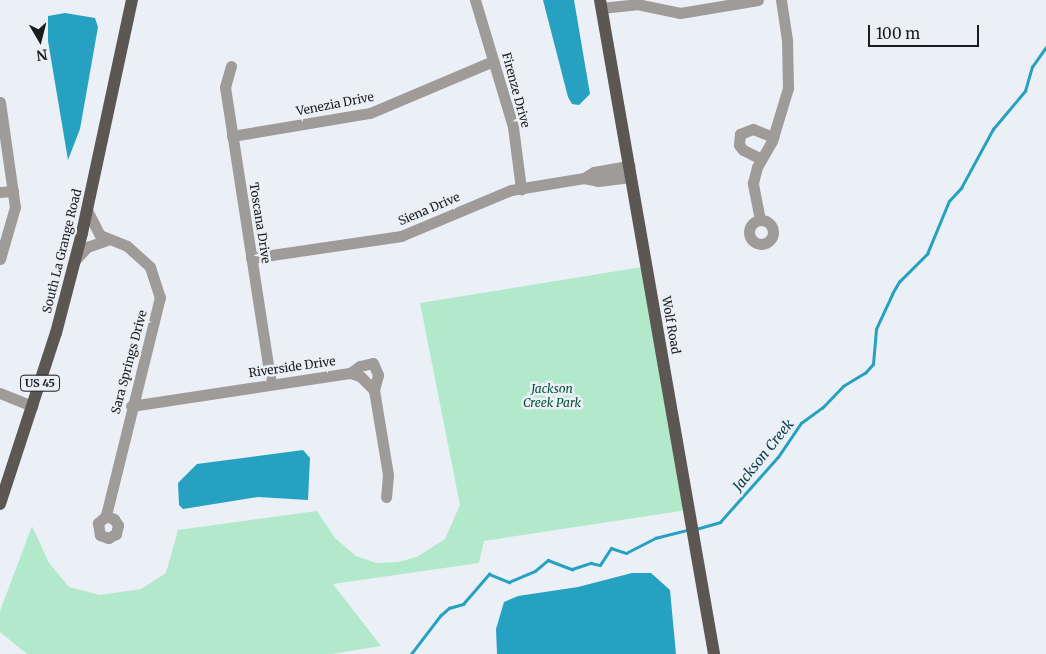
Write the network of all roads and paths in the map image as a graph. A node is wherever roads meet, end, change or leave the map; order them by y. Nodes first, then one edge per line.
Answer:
1 (132, 0) edge
2 (475, 0) edge
3 (758, 0) edge
4 (781, 0) edge
5 (647, 3) edge
6 (600, 4) edge
7 (493, 61) junction
8 (231, 66) dead end
9 (0, 105) edge
10 (232, 136) junction
11 (774, 137) junction
12 (761, 159) junction
13 (630, 172) junction
14 (521, 189) junction
15 (12, 190) junction
16 (0, 192) edge
17 (87, 210) junction
18 (760, 220) dead end
19 (107, 240) junction
20 (252, 258) junction
21 (0, 259) edge
22 (75, 260) junction
23 (350, 373) junction
24 (271, 384) junction
25 (374, 390) junction
26 (0, 393) edge
27 (33, 406) junction
28 (131, 406) junction
29 (386, 497) dead end
30 (0, 504) edge
31 (106, 516) dead end
32 (714, 654) edge

1 - 17 main road, South La Grange Road / US 45
2 - 7 street, Firenze Drive
3 - 5 street
4 - 11 street
5 - 6 street
6 - 13 main road, Wolf Road
7 - 10 street, Venezia Drive
7 - 14 street, Firenze Drive
8 - 10 street, Toscana Drive
9 - 15 street
10 - 20 street, Toscana Drive
11 - 12 street
11 - 12 street
12 - 18 street
13 - 14 street, Siena Drive
13 - 32 main road, Wolf Road
14 - 20 street, Siena Drive
15 - 16 street
15 - 21 street
17 - 19 street
17 - 22 main road, South La Grange Road / US 45
19 - 22 street
19 - 28 street, Sara Springs Drive
20 - 24 street, Toscana Drive
22 - 27 main road, South La Grange Road / US 45
23 - 24 street, Riverside Drive
23 - 25 street, Riverside Drive
23 - 25 street
24 - 28 street, Riverside Drive
25 - 29 street
26 - 27 street
27 - 30 main road, South La Grange Road / US 45
28 - 31 street, Sara Springs Drive

